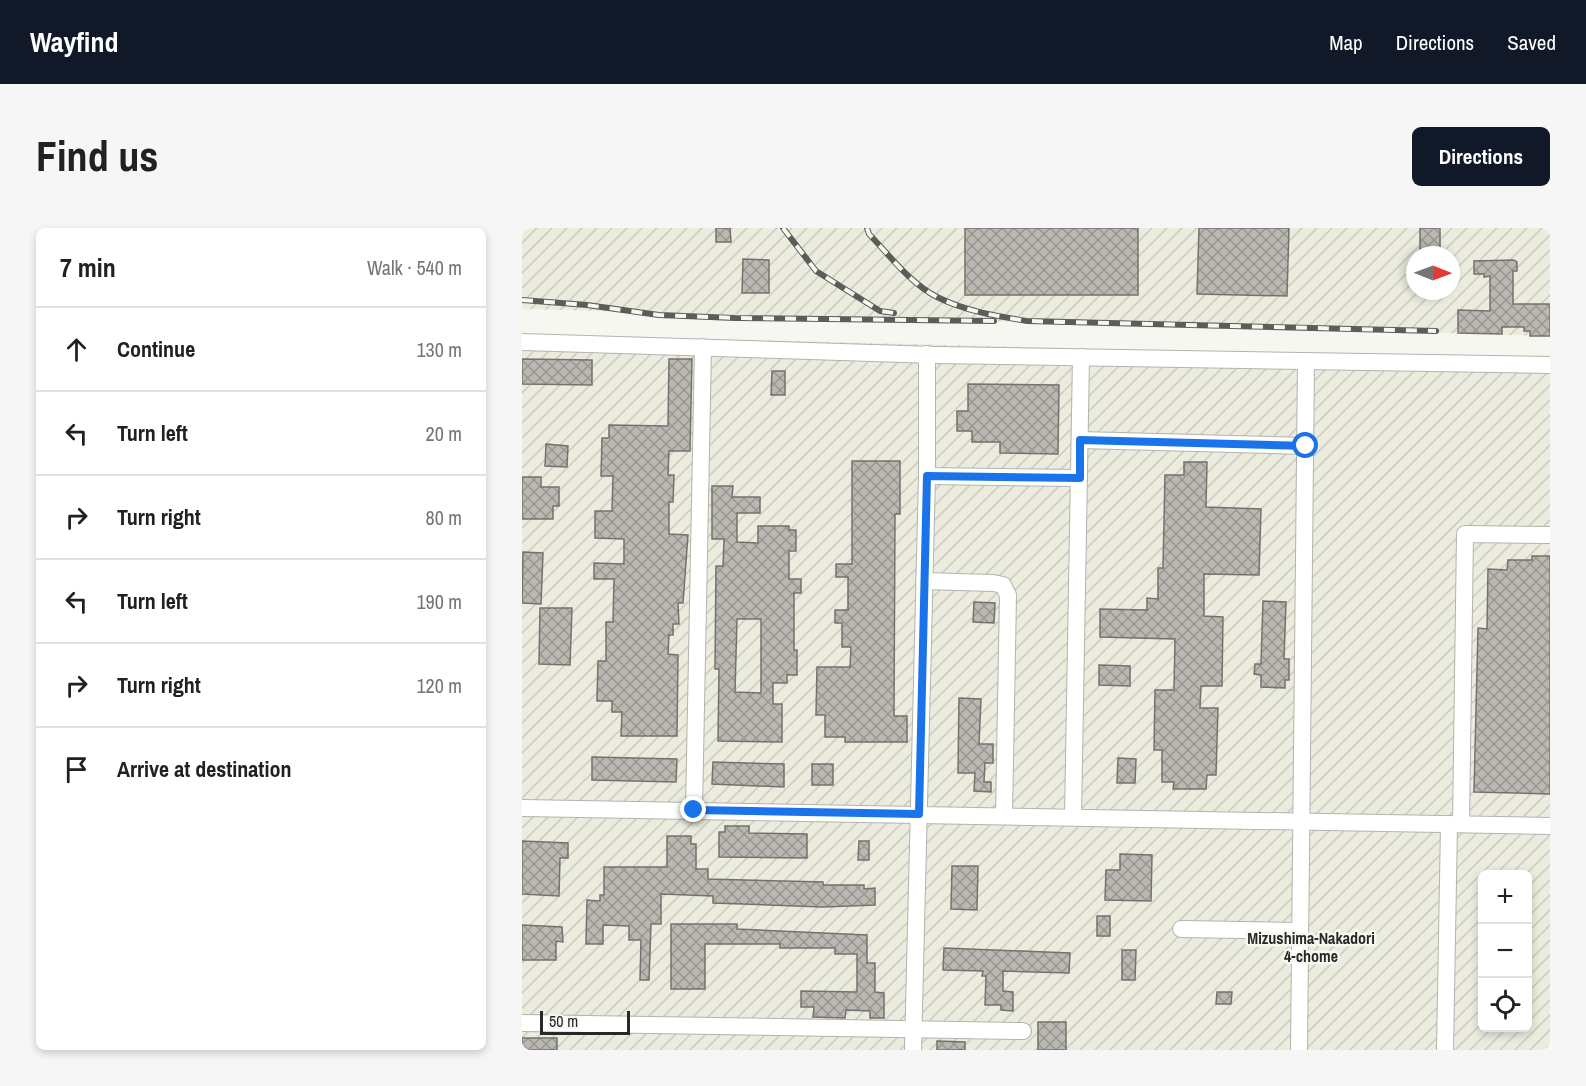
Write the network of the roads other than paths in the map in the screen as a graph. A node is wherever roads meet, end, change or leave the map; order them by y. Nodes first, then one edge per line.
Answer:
1 (522, 342) edge
2 (703, 347) junction
3 (927, 354) junction
4 (1081, 357) junction
5 (1306, 361) junction
6 (1550, 365) edge
7 (1080, 440) junction
8 (1306, 446) junction
9 (927, 476) junction
10 (1080, 478) junction
11 (1550, 534) edge
12 (924, 581) junction
13 (522, 808) edge
14 (694, 810) junction
15 (919, 814) junction
16 (1004, 816) junction
17 (1072, 817) junction
18 (1301, 821) junction
19 (1455, 824) junction
20 (1550, 826) edge
21 (1181, 929) dead end
22 (1300, 931) junction
23 (522, 1023) edge
24 (913, 1028) junction
25 (1023, 1031) dead end
26 (913, 1050) edge
27 (1299, 1050) edge
28 (1445, 1050) edge

1 - 2 lane
2 - 3 lane
2 - 14 lane
3 - 4 lane
3 - 9 lane
4 - 5 lane
4 - 7 lane
5 - 6 lane
5 - 8 lane
7 - 8 lane
7 - 10 lane
8 - 18 lane
9 - 10 lane
9 - 12 lane
10 - 17 lane
11 - 19 lane
12 - 15 lane
12 - 16 lane
13 - 14 lane
14 - 15 lane
15 - 16 lane
15 - 24 lane
16 - 17 lane
17 - 18 lane
18 - 19 lane
18 - 22 lane
19 - 20 lane
19 - 28 lane
21 - 22 lane
22 - 27 lane
23 - 24 lane
24 - 25 lane
24 - 26 lane

